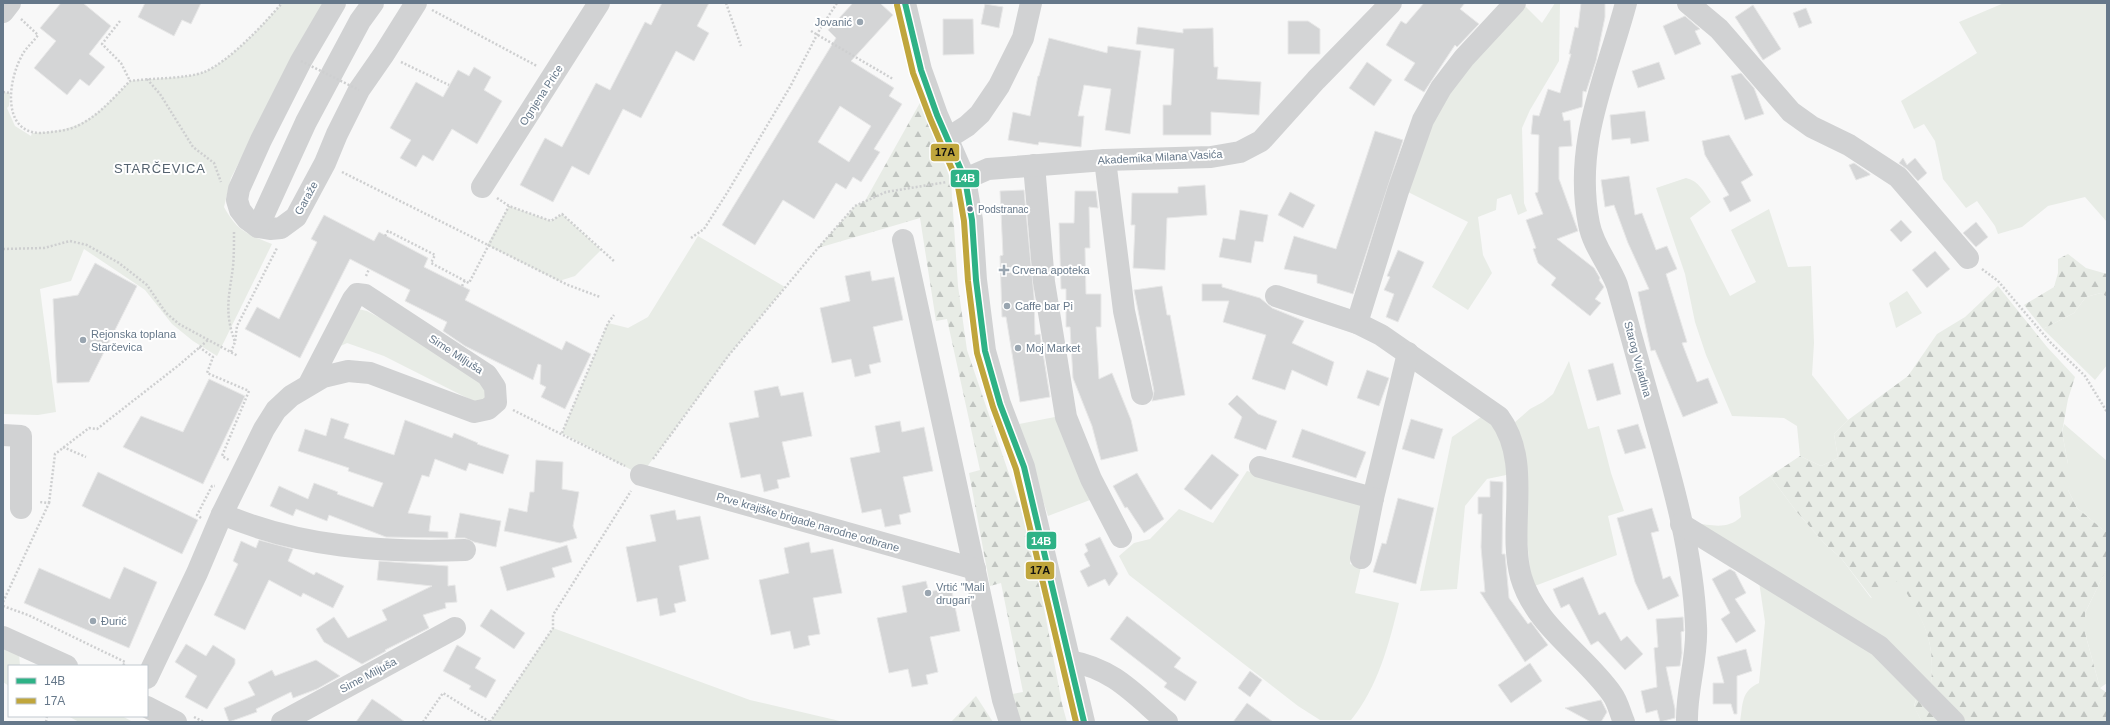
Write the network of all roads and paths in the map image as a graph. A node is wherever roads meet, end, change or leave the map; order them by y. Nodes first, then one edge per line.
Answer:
1 (282, 3) edge
2 (335, 3) edge
3 (373, 3) edge
4 (598, 3) edge
5 (726, 3) edge
6 (837, 3) edge
7 (905, 3) edge
8 (1031, 3) edge
9 (1391, 3) edge
10 (1515, 3) edge
11 (1626, 3) edge
12 (1688, 3) edge
13 (424, 6) edge
14 (7, 7) edge
15 (120, 21) dead end
16 (811, 31) dead end
17 (817, 35) junction
18 (741, 46) dead end
19 (384, 54) junction
20 (301, 60) junction
21 (533, 64) dead end
22 (147, 79) junction
23 (893, 79) dead end
24 (130, 80) junction
25 (449, 85) dead end
26 (359, 90) junction
27 (3, 92) edge
28 (10, 93) junction
29 (948, 138) junction
30 (1105, 160) junction
31 (325, 163) junction
32 (1034, 165) junction
33 (965, 179) junction
34 (482, 187) joint
35 (237, 200) junction
36 (508, 206) junction
37 (258, 227) junction
38 (386, 236) dead end
39 (691, 238) dead end
40 (903, 240) dead end
41 (278, 245) dead end
42 (487, 245) junction
43 (3, 248) edge
44 (1968, 258) joint
45 (615, 262) dead end
46 (466, 280) junction
47 (462, 286) dead end
48 (1276, 296) dead end
49 (600, 297) dead end
50 (614, 315) dead end
51 (1357, 323) junction
52 (208, 340) junction
53 (200, 347) junction
54 (231, 352) junction
55 (1408, 353) junction
56 (238, 356) dead end
57 (309, 384) junction
58 (1142, 394) dead end
59 (496, 402) junction
60 (2107, 412) edge
61 (562, 433) junction
62 (3, 435) edge
63 (62, 447) junction
64 (86, 457) dead end
65 (227, 466) dead end
66 (1260, 467) dead end
67 (641, 475) junction
68 (219, 484) dead end
69 (1373, 498) junction
70 (50, 503) junction
71 (21, 504) joint
72 (222, 514) junction
73 (1681, 524) junction
74 (201, 525) dead end
75 (1121, 537) dead end
76 (465, 550) dead end
77 (1361, 558) dead end
78 (975, 569) junction
79 (3, 602) edge
80 (3, 606) edge
81 (456, 628) dead end
82 (3, 637) edge
83 (1070, 661) junction
84 (65, 665) edge
85 (123, 665) edge
86 (148, 676) edge
87 (148, 708) edge
88 (176, 722) edge
89 (282, 722) edge
90 (423, 722) edge
91 (490, 722) edge
92 (1010, 722) edge
93 (1084, 722) edge
94 (1167, 722) edge
95 (1624, 722) edge
96 (1687, 722) edge
97 (1954, 722) edge

1 - 22 path
2 - 20 street
3 - 37 street
4 - 34 street, Ognjena Price
5 - 18 path
6 - 17 path
7 - 29 street
8 - 29 street
9 - 30 street, Akademika Milana Vasića
10 - 51 street
11 - 73 street, Starog Vujadina
12 - 44 street
13 - 19 street, Garaže
13 - 21 path
14 - 28 path
15 - 24 path
16 - 17 path
17 - 23 path
17 - 39 path
19 - 25 path
19 - 26 street, Garaže
20 - 26 path, bridge
20 - 35 street
22 - 24 path
22 - 35 path
24 - 28 path
26 - 31 street, Garaže
27 - 28 path
29 - 33 street
30 - 32 street, Akademika Milana Vasića
30 - 58 street
31 - 37 street, Garaže
31 - 42 path
32 - 33 street, Akademika Milana Vasića
32 - 75 street
33 - 67 path
33 - 83 street
34 - 36 path
35 - 37 street
36 - 42 path
36 - 45 path
38 - 46 path
40 - 78 street
41 - 54 path
42 - 46 path
42 - 49 path
43 - 52 path
44 - 60 path
46 - 47 path
48 - 51 street
50 - 61 path
51 - 55 street
52 - 53 path
52 - 54 path
53 - 63 path
53 - 65 path
54 - 56 path
55 - 69 street
55 - 95 street
57 - 59 street, Sime Miljuša
57 - 59 street, Sime Miljuša
57 - 72 street, Sime Miljuša
59 - 61 path
61 - 67 path
62 - 71 street
63 - 64 path
63 - 70 path
66 - 69 street
67 - 78 street, Prve krajiške brigade narodne odbrane
67 - 91 path
68 - 74 path
69 - 77 street
70 - 71 path
70 - 79 path
72 - 76 street
72 - 86 street, Sime Miljuša
73 - 96 street, Starog Vujadina
73 - 97 street
78 - 92 street
80 - 85 path
81 - 89 street, Sime Miljuša
82 - 84 street
83 - 93 street
83 - 94 street
87 - 88 street
90 - 91 path

